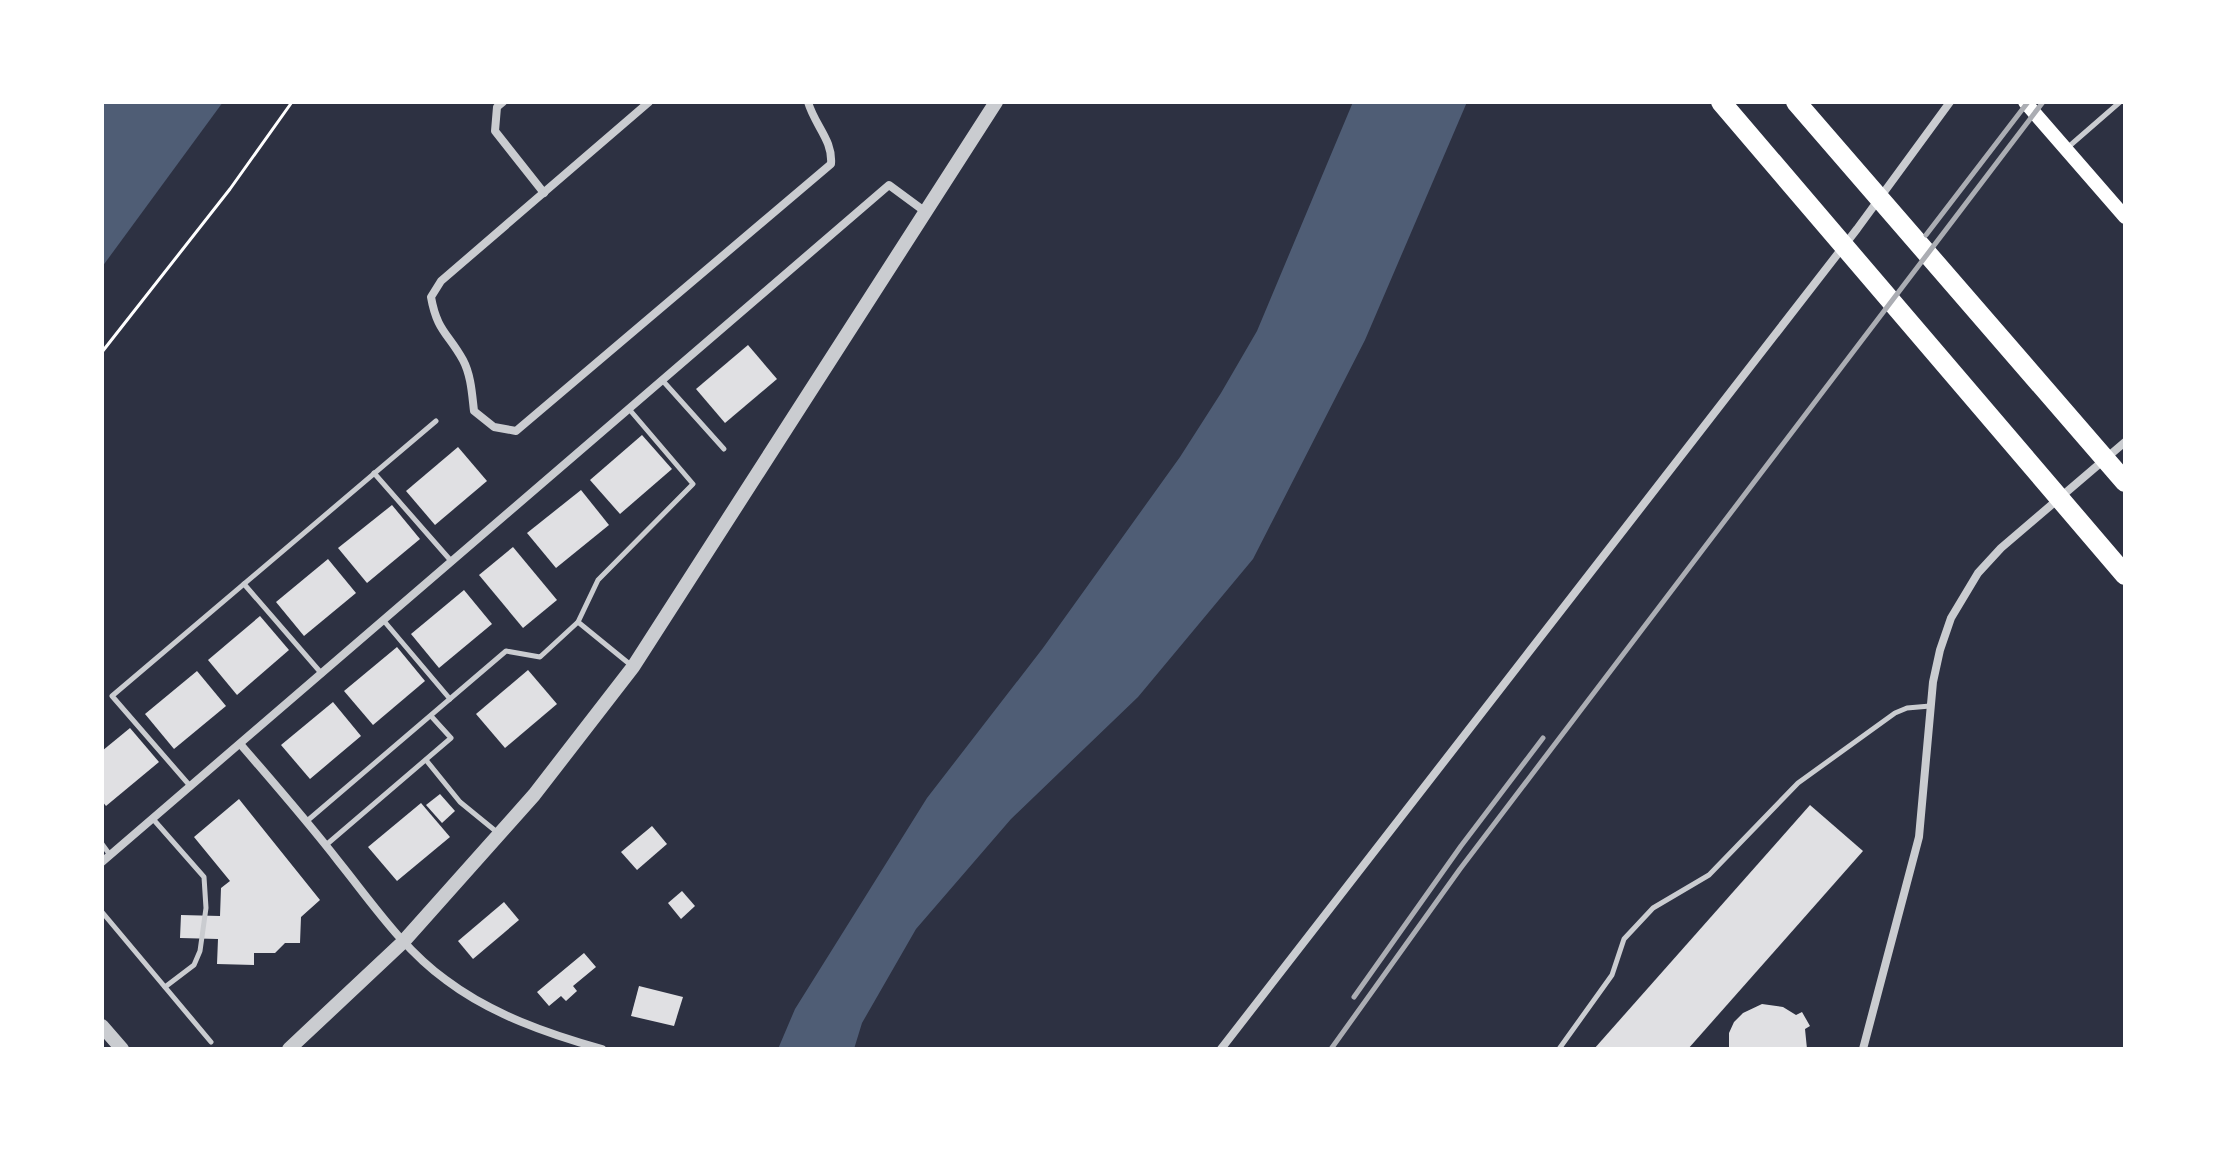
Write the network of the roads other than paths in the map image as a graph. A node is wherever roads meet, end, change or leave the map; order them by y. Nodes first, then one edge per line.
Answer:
1 (503, 102) edge
2 (649, 102) edge
3 (808, 102) edge
4 (996, 102) edge
5 (1721, 102) edge
6 (1796, 102) edge
7 (1950, 102) edge
8 (2025, 102) edge
9 (2120, 102) edge
10 (2066, 149) junction
11 (544, 193) junction
12 (927, 213) junction
13 (2125, 217) edge
14 (663, 381) junction
15 (629, 409) junction
16 (436, 421) dead end
17 (2125, 442) edge
18 (724, 449) dead end
19 (374, 473) junction
20 (2125, 482) edge
21 (452, 562) junction
22 (2125, 575) edge
23 (244, 584) junction
24 (384, 621) junction
25 (578, 622) junction
26 (633, 667) junction
27 (323, 674) junction
28 (450, 699) junction
29 (1931, 706) junction
30 (431, 716) junction
31 (241, 745) junction
32 (426, 760) junction
33 (191, 787) junction
34 (153, 819) junction
35 (306, 822) junction
36 (500, 834) junction
37 (102, 844) edge
38 (326, 845) junction
39 (110, 855) junction
40 (102, 862) edge
41 (102, 912) edge
42 (403, 942) junction
43 (165, 987) junction
44 (102, 1026) edge
45 (211, 1042) dead end
46 (122, 1049) edge
47 (289, 1049) edge
48 (602, 1049) edge
49 (1221, 1049) edge
50 (1559, 1049) edge
51 (1863, 1049) edge

1 - 11 street
2 - 11 street
3 - 11 street
4 - 12 street
5 - 22 highway
6 - 20 highway
7 - 49 street
8 - 10 main road
9 - 10 lane
10 - 13 main road
12 - 14 street
12 - 26 street
14 - 15 street
14 - 18 lane
15 - 21 street
15 - 25 lane
16 - 19 lane
17 - 29 street
19 - 21 lane
19 - 23 lane
21 - 24 street
23 - 27 lane
23 - 33 lane
24 - 27 street
24 - 28 lane
25 - 26 lane
25 - 28 lane
26 - 36 street
27 - 31 street
28 - 30 lane
29 - 50 lane
29 - 51 street
30 - 32 lane
30 - 35 lane
31 - 33 street
31 - 35 street
32 - 36 lane
32 - 38 lane
33 - 34 street
34 - 39 street
34 - 43 lane
35 - 38 street
36 - 42 street
37 - 39 lane
38 - 42 street
39 - 40 street
41 - 43 lane
42 - 47 street
42 - 48 street
43 - 45 lane
44 - 46 street

